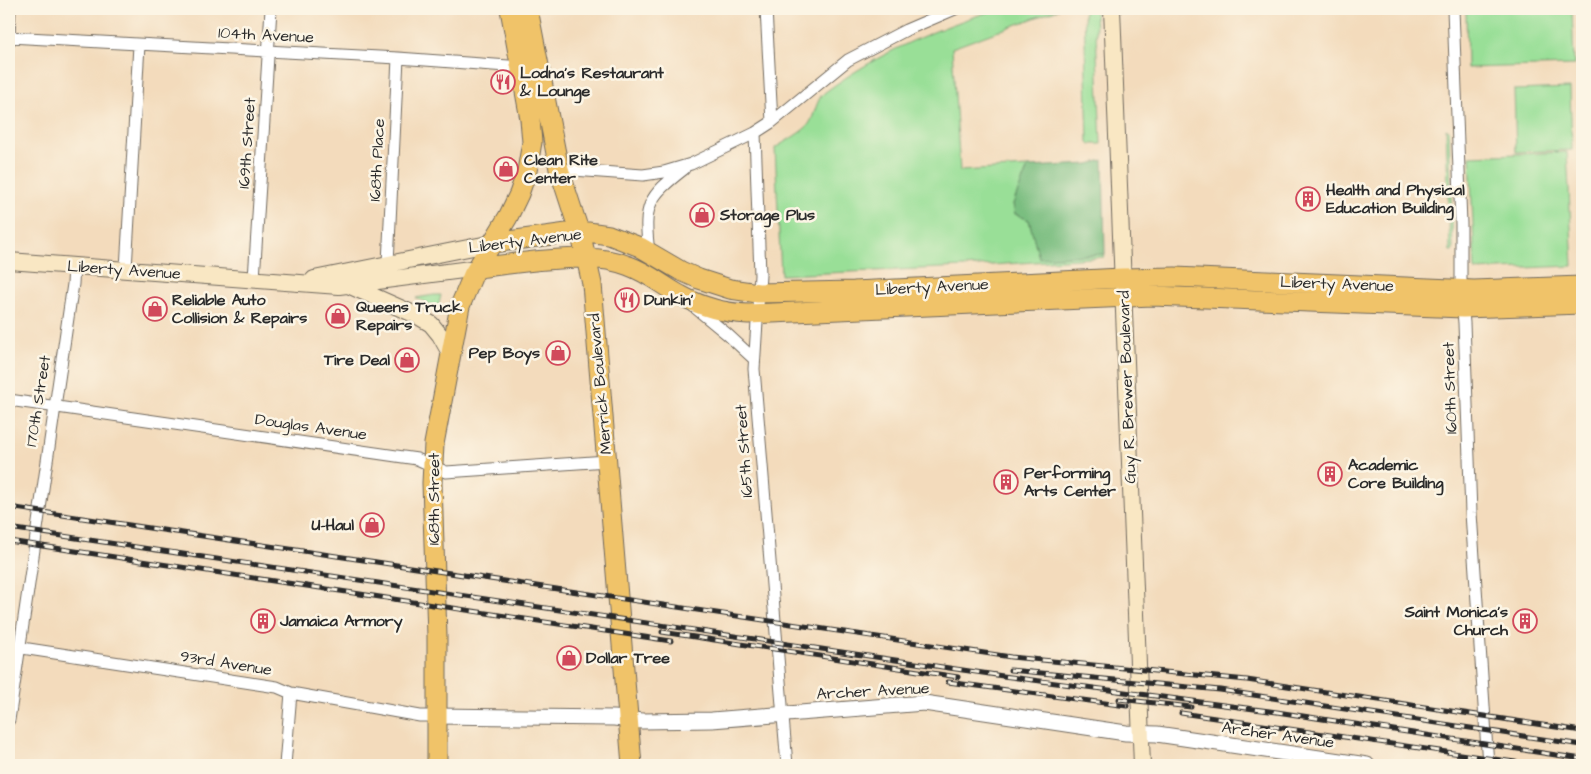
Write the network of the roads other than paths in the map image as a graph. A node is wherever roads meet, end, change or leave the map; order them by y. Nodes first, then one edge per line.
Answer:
1 (10, 9) edge
2 (271, 9) edge
3 (510, 9) edge
4 (528, 9) edge
5 (766, 9) edge
6 (955, 9) edge
7 (1112, 9) edge
8 (1453, 9) edge
9 (9, 37) edge
10 (9, 42) edge
11 (139, 45) junction
12 (269, 52) junction
13 (398, 58) junction
14 (521, 67) junction
15 (772, 122) junction
16 (755, 133) junction
17 (691, 164) junction
18 (560, 169) junction
19 (580, 232) junction
20 (493, 242) junction
21 (649, 252) junction
22 (587, 258) junction
23 (9, 261) edge
24 (388, 263) junction
25 (74, 266) junction
26 (478, 268) junction
27 (126, 270) junction
28 (1122, 278) junction
29 (254, 279) junction
30 (299, 282) junction
31 (348, 285) junction
32 (1582, 286) edge
33 (1461, 289) junction
34 (758, 293) junction
35 (681, 296) junction
36 (1123, 297) junction
37 (1582, 304) edge
38 (1463, 308) junction
39 (757, 313) junction
40 (450, 354) junction
41 (754, 359) junction
42 (9, 400) edge
43 (54, 407) junction
44 (606, 461) junction
45 (432, 466) junction
46 (14, 647) edge
47 (292, 693) junction
48 (783, 714) junction
49 (436, 716) junction
50 (9, 720) edge
51 (628, 720) junction
52 (1141, 733) junction
53 (1298, 760) edge
54 (285, 765) edge
55 (437, 765) edge
56 (632, 765) edge
57 (786, 765) edge
58 (1142, 765) edge
59 (1367, 765) edge
60 (1488, 765) edge

1 - 9 street
2 - 12 street, 169th Street
3 - 14 main road
4 - 18 main road, Merrick Boulevard
5 - 15 street
6 - 15 street
7 - 28 main road, Guy R. Brewer Boulevard
8 - 33 street, 160th Street
9 - 10 street
9 - 11 street, 104th Avenue
11 - 12 street, 104th Avenue
11 - 27 street
12 - 13 street, 104th Avenue
12 - 29 street, 169th Street
13 - 14 street, 104th Avenue
13 - 24 street, 168th Place
14 - 20 main road
15 - 16 street
16 - 17 street
16 - 34 street, 165th Street
17 - 18 street
17 - 21 street
18 - 19 main road, Merrick Boulevard
19 - 20 main road, Liberty Avenue
19 - 21 main road, Liberty Avenue
19 - 22 main road, Merrick Boulevard
20 - 24 main road, Liberty Avenue
20 - 26 main road, 168th Street
21 - 34 main road, Liberty Avenue
22 - 26 main road, Liberty Avenue
22 - 35 main road, Liberty Avenue
22 - 44 main road, Merrick Boulevard
23 - 25 main road, Liberty Avenue
24 - 30 main road, Liberty Avenue
25 - 27 main road, Liberty Avenue
25 - 43 street, 170th Street
26 - 31 main road, Liberty Avenue
26 - 40 main road, 168th Street
27 - 29 main road, Liberty Avenue
28 - 33 main road, Liberty Avenue
28 - 34 main road, Liberty Avenue
28 - 36 main road, Guy R. Brewer Boulevard
29 - 30 main road, Liberty Avenue
30 - 31 main road, Liberty Avenue
31 - 40 main road
32 - 33 main road, Liberty Avenue
33 - 38 street, 160th Street
34 - 39 street, 165th Street
35 - 39 main road, Liberty Avenue
35 - 41 street, Liberty Avenue
36 - 38 main road, Liberty Avenue
36 - 39 main road, Liberty Avenue
36 - 52 main road, Guy R. Brewer Boulevard
37 - 38 main road, Liberty Avenue
38 - 60 street, 160th Street
39 - 41 street, 165th Street
40 - 45 main road, 168th Street
41 - 48 street, 165th Street
42 - 43 street, Douglas Avenue
43 - 45 street, Douglas Avenue
43 - 46 street, 170th Street
44 - 45 street, Douglas Avenue
44 - 51 main road, Merrick Boulevard
45 - 49 main road, 168th Street
46 - 47 street, 93rd Avenue
46 - 50 street, 170th Street
47 - 49 street, 93rd Avenue
47 - 54 street
48 - 51 street, Archer Avenue
48 - 52 street, Archer Avenue
48 - 57 street, 165th Street
49 - 51 street, Archer Avenue
49 - 55 main road, 168th Street
51 - 56 main road, Merrick Boulevard
52 - 53 street, Archer Avenue
52 - 58 main road, Guy R. Brewer Boulevard
53 - 59 street, Archer Avenue

